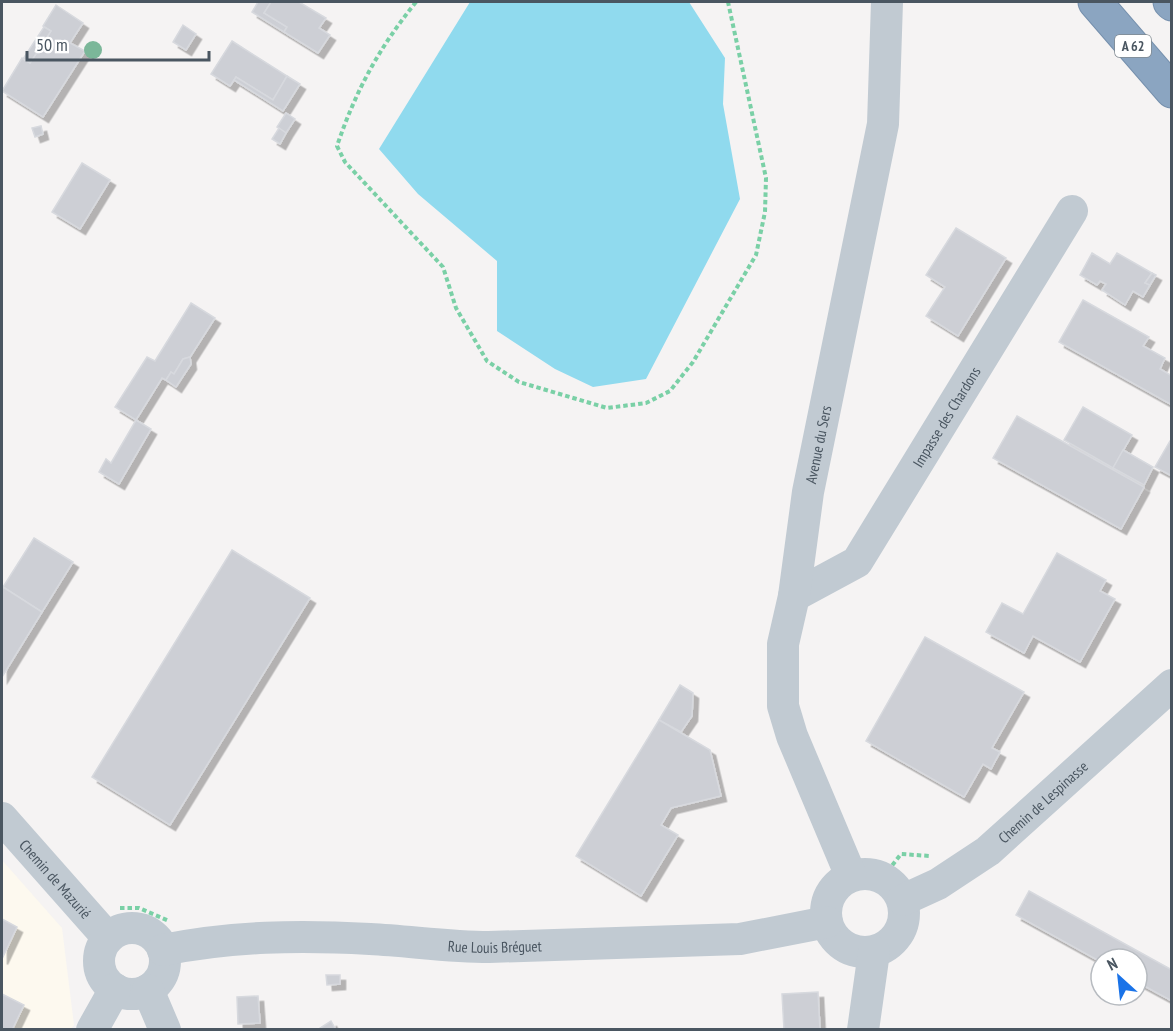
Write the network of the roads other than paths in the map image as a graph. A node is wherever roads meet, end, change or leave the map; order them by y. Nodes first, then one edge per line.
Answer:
1 (887, 2) edge
2 (1095, 2) edge
3 (1172, 91) edge
4 (1072, 211) dead end
5 (794, 596) junction
6 (1172, 685) edge
7 (2, 819) edge
8 (851, 876) junction
9 (903, 900) junction
10 (827, 922) junction
11 (108, 938) junction
12 (163, 950) junction
13 (874, 952) junction
14 (115, 989) junction
15 (148, 990) junction
16 (92, 1029) edge
17 (165, 1029) edge
18 (862, 1029) edge

1 - 5 street, Avenue du Sers
2 - 3 highway, A 62
4 - 5 street, Impasse des Chardons
5 - 8 street, Avenue du Sers
6 - 9 street, Chemin de Lespinasse
7 - 11 street, Chemin de Mazurié
8 - 9 street
8 - 10 street
9 - 13 street
10 - 12 street, Rue Louis Bréguet
10 - 13 street
11 - 12 street
11 - 14 street
12 - 15 street
13 - 18 street
14 - 15 street
14 - 16 street
15 - 17 street

